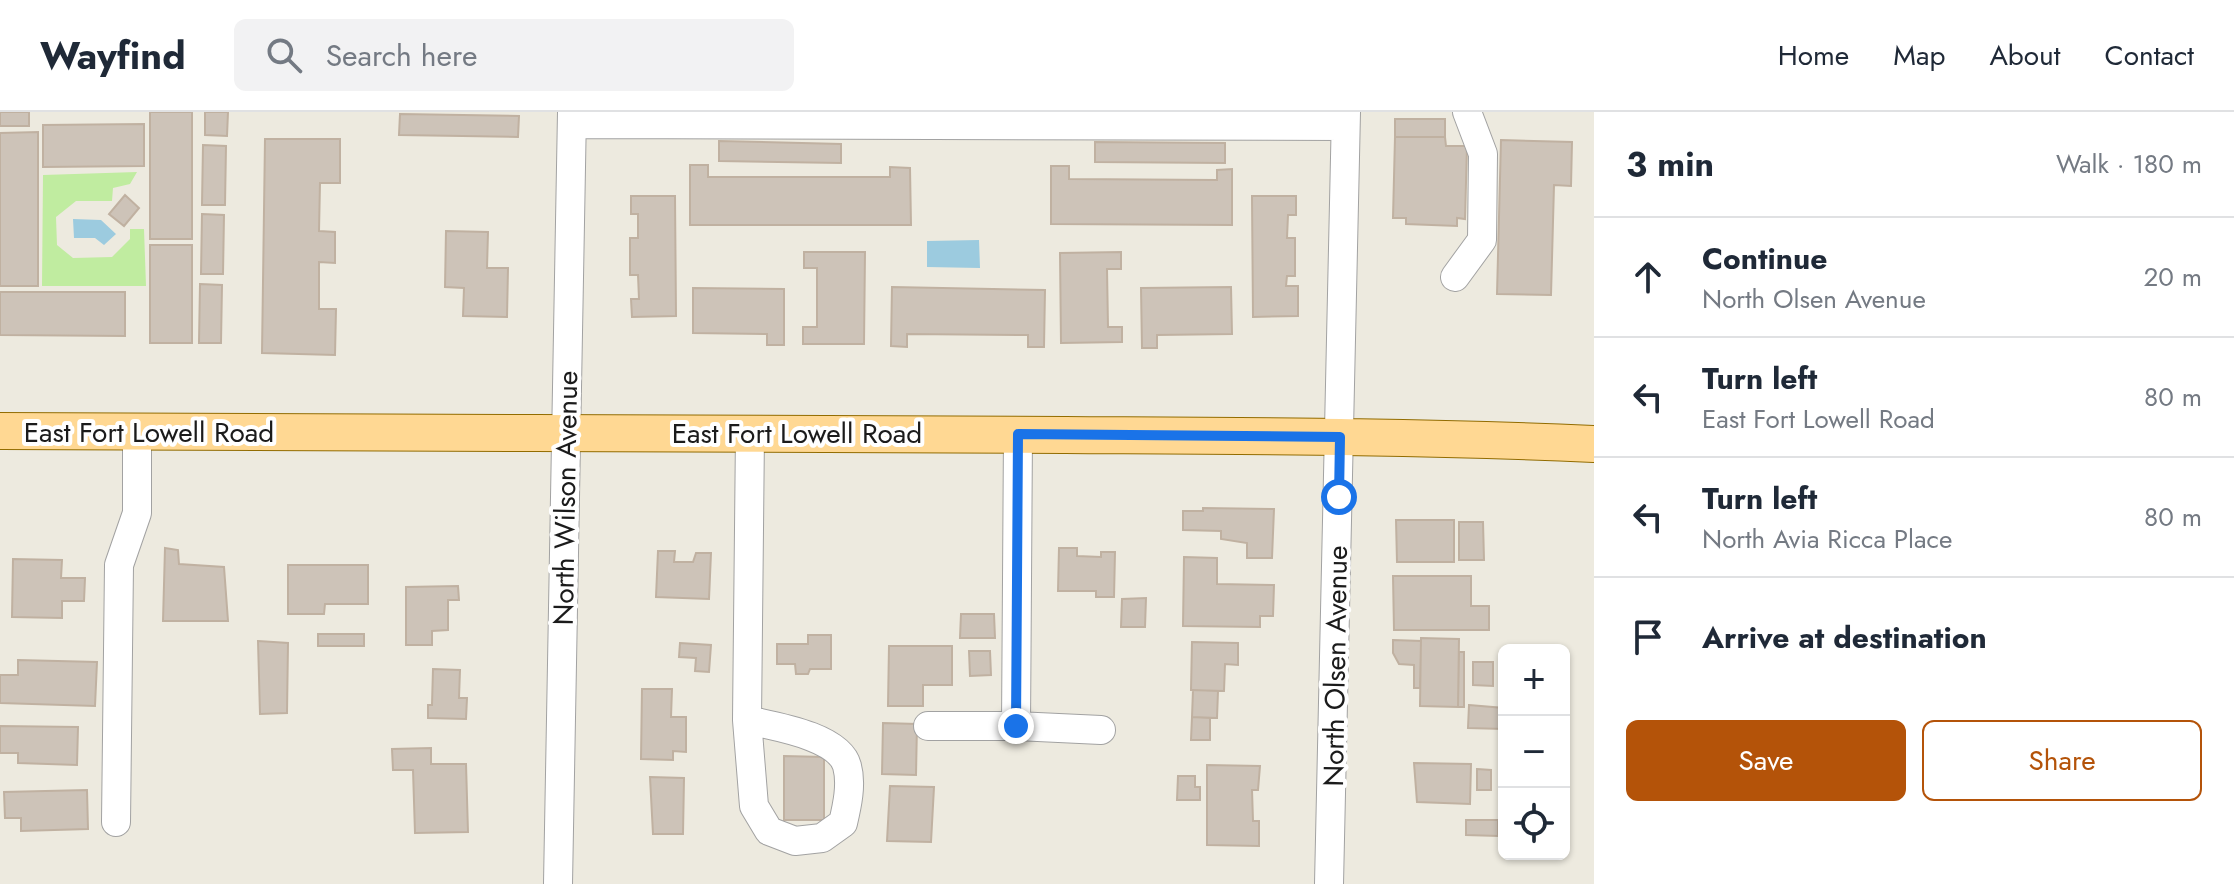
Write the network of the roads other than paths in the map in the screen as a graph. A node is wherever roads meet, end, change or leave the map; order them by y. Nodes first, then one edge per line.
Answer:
1 (1467, 112) edge
2 (572, 118) edge
3 (1345, 119) edge
4 (1455, 277) dead end
5 (0, 431) edge
6 (565, 431) junction
7 (137, 432) junction
8 (750, 433) junction
9 (1018, 434) junction
10 (1340, 437) junction
11 (1594, 444) edge
12 (747, 720) junction
13 (928, 726) dead end
14 (1016, 726) junction
15 (1101, 730) dead end
16 (116, 822) dead end
17 (558, 884) edge
18 (1329, 884) edge

1 - 4 street
2 - 3 street
2 - 6 street, North Wilson Avenue
3 - 10 street, North Olsen Avenue
5 - 7 main road, East Fort Lowell Road
6 - 7 main road, East Fort Lowell Road
6 - 8 main road, East Fort Lowell Road
6 - 17 street, North Wilson Avenue
7 - 16 street
8 - 9 main road, East Fort Lowell Road
8 - 12 street
9 - 10 main road, East Fort Lowell Road
9 - 14 street
10 - 11 main road, East Fort Lowell Road
10 - 18 street, North Olsen Avenue
12 - 12 street
13 - 14 street
14 - 15 street

